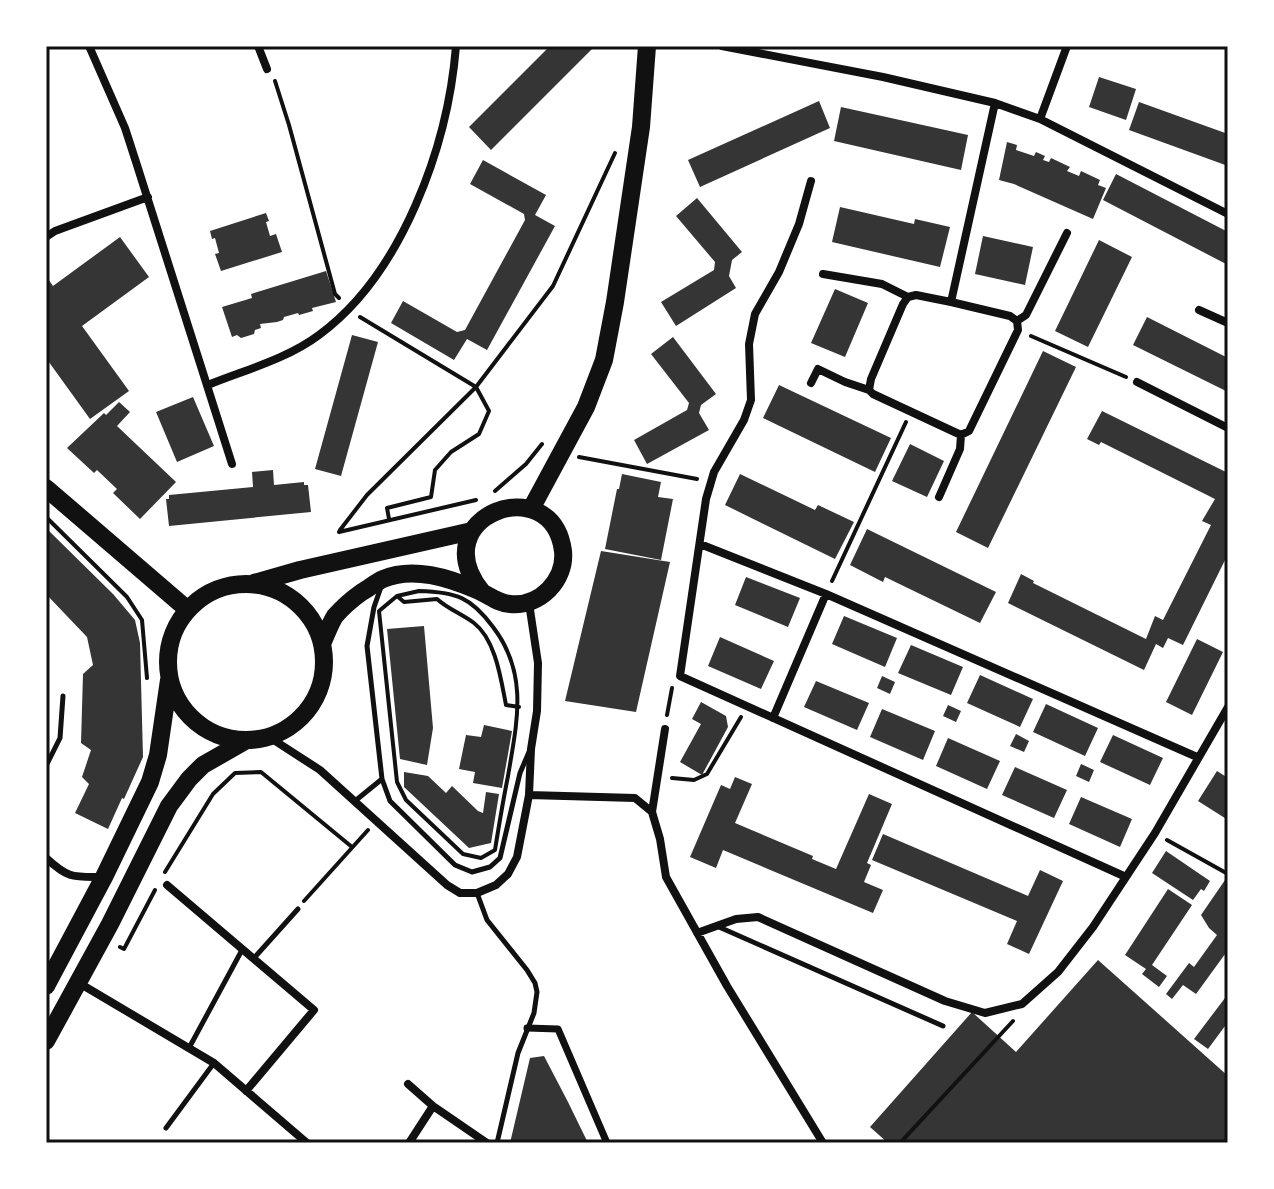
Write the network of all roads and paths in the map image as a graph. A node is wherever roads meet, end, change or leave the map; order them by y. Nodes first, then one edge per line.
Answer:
1 (89, 46) edge
2 (258, 46) edge
3 (456, 46) edge
4 (647, 46) edge
5 (722, 46) edge
6 (1067, 46) edge
7 (267, 69) dead end
8 (995, 103) junction
9 (1040, 119) junction
10 (632, 130) junction
11 (621, 161) dead end
12 (811, 181) dead end
13 (148, 197) junction
14 (1228, 214) edge
15 (1067, 233) dead end
16 (46, 237) edge
17 (823, 274) dead end
18 (908, 297) junction
19 (951, 302) junction
20 (1199, 310) dead end
21 (1228, 323) edge
22 (1018, 326) junction
23 (1137, 382) joint
24 (811, 383) dead end
25 (208, 385) junction
26 (869, 390) junction
27 (911, 413) junction
28 (1228, 428) edge
29 (961, 435) junction
30 (543, 442) dead end
31 (561, 454) junction
32 (232, 464) dead end
33 (710, 482) junction
34 (46, 488) edge
35 (431, 497) dead end
36 (939, 497) dead end
37 (531, 509) junction
38 (46, 517) edge
39 (389, 519) junction
40 (472, 531) junction
41 (700, 544) junction
42 (384, 578) junction
43 (252, 584) junction
44 (482, 592) junction
45 (826, 594) junction
46 (397, 596) junction
47 (529, 602) junction
48 (188, 610) junction
49 (322, 644) junction
50 (680, 676) junction
51 (169, 678) junction
52 (148, 684) dead end
53 (63, 696) dead end
54 (518, 706) junction
55 (746, 707) junction
56 (1228, 707) edge
57 (537, 711) junction
58 (773, 718) junction
59 (665, 729) joint
60 (269, 737) junction
61 (245, 741) junction
62 (531, 749) junction
63 (1197, 757) junction
64 (46, 766) edge
65 (657, 776) junction
66 (382, 779) junction
67 (529, 795) junction
68 (355, 801) junction
69 (652, 812) junction
70 (376, 821) junction
71 (1155, 833) junction
72 (352, 847) junction
73 (46, 858) edge
74 (1228, 874) edge
75 (104, 877) junction
76 (1126, 877) junction
77 (163, 883) joint
78 (477, 893) junction
79 (298, 909) joint
80 (718, 926) junction
81 (697, 933) junction
82 (242, 949) junction
83 (254, 958) junction
84 (79, 983) junction
85 (46, 986) edge
86 (1016, 1018) dead end
87 (943, 1026) dead end
88 (527, 1028) junction
89 (46, 1041) edge
90 (189, 1048) junction
91 (214, 1063) junction
92 (408, 1084) dead end
93 (246, 1091) junction
94 (433, 1106) junction
95 (166, 1128) dead end
96 (307, 1143) edge
97 (409, 1143) edge
98 (487, 1143) edge
99 (497, 1143) edge
100 (607, 1143) edge
101 (823, 1143) edge
102 (900, 1143) edge

1 - 13 street
2 - 7 street
3 - 25 street
4 - 10 main road
5 - 8 street
6 - 9 street
8 - 9 street
8 - 19 street
9 - 14 street
10 - 11 path
10 - 31 main road
10 - 39 path
12 - 33 street
13 - 16 street
13 - 25 street
15 - 22 street
17 - 18 street
18 - 19 street
18 - 26 street
19 - 22 street
20 - 21 street
22 - 23 path
22 - 29 street
23 - 28 street
24 - 26 street
25 - 32 street
26 - 27 street
27 - 29 street
27 - 45 path
29 - 36 street
30 - 39 path
31 - 33 path
31 - 37 main road
33 - 41 street
34 - 48 main road
35 - 39 path
37 - 40 main road
37 - 47 main road
38 - 52 path
40 - 43 main road
40 - 44 main road
41 - 45 street
41 - 50 street
42 - 44 main road
42 - 49 main road
42 - 66 lane
43 - 48 main road
43 - 49 main road
44 - 47 main road
45 - 58 street
45 - 63 street
46 - 54 path
46 - 54 path
46 - 54 path
47 - 57 street
48 - 51 main road
49 - 60 main road
50 - 55 street
50 - 59 path
51 - 61 main road
51 - 75 main road
53 - 64 lane
54 - 57 path
55 - 58 street
55 - 65 path
56 - 63 street
57 - 62 street
58 - 76 street
59 - 65 street
60 - 61 main road
60 - 68 street
61 - 84 main road
62 - 66 lane
62 - 67 street
63 - 71 street
65 - 69 street
66 - 68 lane
67 - 69 street
67 - 78 street
68 - 70 street
69 - 81 street
70 - 72 path
70 - 78 street
71 - 74 path
71 - 76 street
72 - 77 path
72 - 79 path
73 - 75 street
75 - 85 main road
76 - 80 street
77 - 82 street
78 - 88 lane
79 - 83 lane
80 - 81 street
80 - 87 lane
81 - 101 street
82 - 83 street
82 - 90 lane
83 - 93 street
84 - 89 main road
84 - 90 street
86 - 102 path
88 - 99 lane
88 - 100 street
90 - 91 street
91 - 93 street
91 - 95 lane
92 - 94 street
93 - 96 street
94 - 97 street
94 - 98 street

